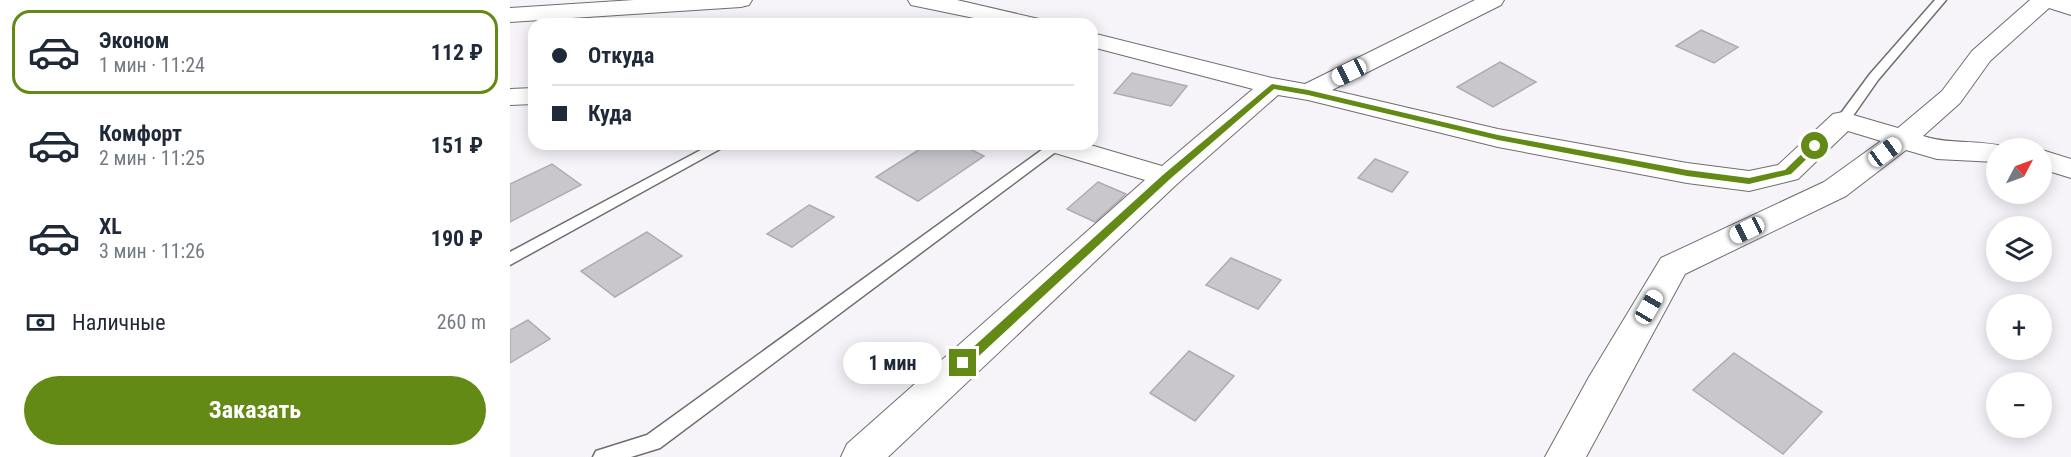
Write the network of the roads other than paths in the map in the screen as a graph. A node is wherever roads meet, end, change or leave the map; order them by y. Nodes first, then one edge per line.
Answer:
1 (567, 0) edge
2 (741, 0) edge
3 (918, 0) edge
4 (1008, 0) edge
5 (1493, 0) edge
6 (1941, 0) edge
7 (2043, 0) edge
8 (2048, 0) edge
9 (2071, 8) edge
10 (979, 10) junction
11 (513, 15) edge
12 (1009, 18) edge
13 (1098, 42) edge
14 (1272, 86) junction
15 (1308, 92) junction
16 (528, 96) edge
17 (510, 97) edge
18 (1843, 120) junction
19 (1901, 140) junction
20 (711, 150) edge
21 (1050, 150) edge
22 (1074, 150) edge
23 (1986, 152) edge
24 (2052, 162) edge
25 (2071, 169) edge
26 (1167, 177) junction
27 (510, 260) edge
28 (655, 449) edge
29 (603, 457) edge
30 (861, 457) edge
31 (1565, 457) edge

1 - 11 street
2 - 11 street
3 - 10 street
4 - 10 street
5 - 15 street
6 - 18 lane
7 - 19 street
8 - 9 street
10 - 12 street
13 - 14 street
14 - 15 street
14 - 26 street
15 - 18 street
16 - 17 street
18 - 19 street
19 - 23 street
19 - 31 street
20 - 27 lane
21 - 28 lane
22 - 26 street
24 - 25 street
26 - 30 street
28 - 29 lane

